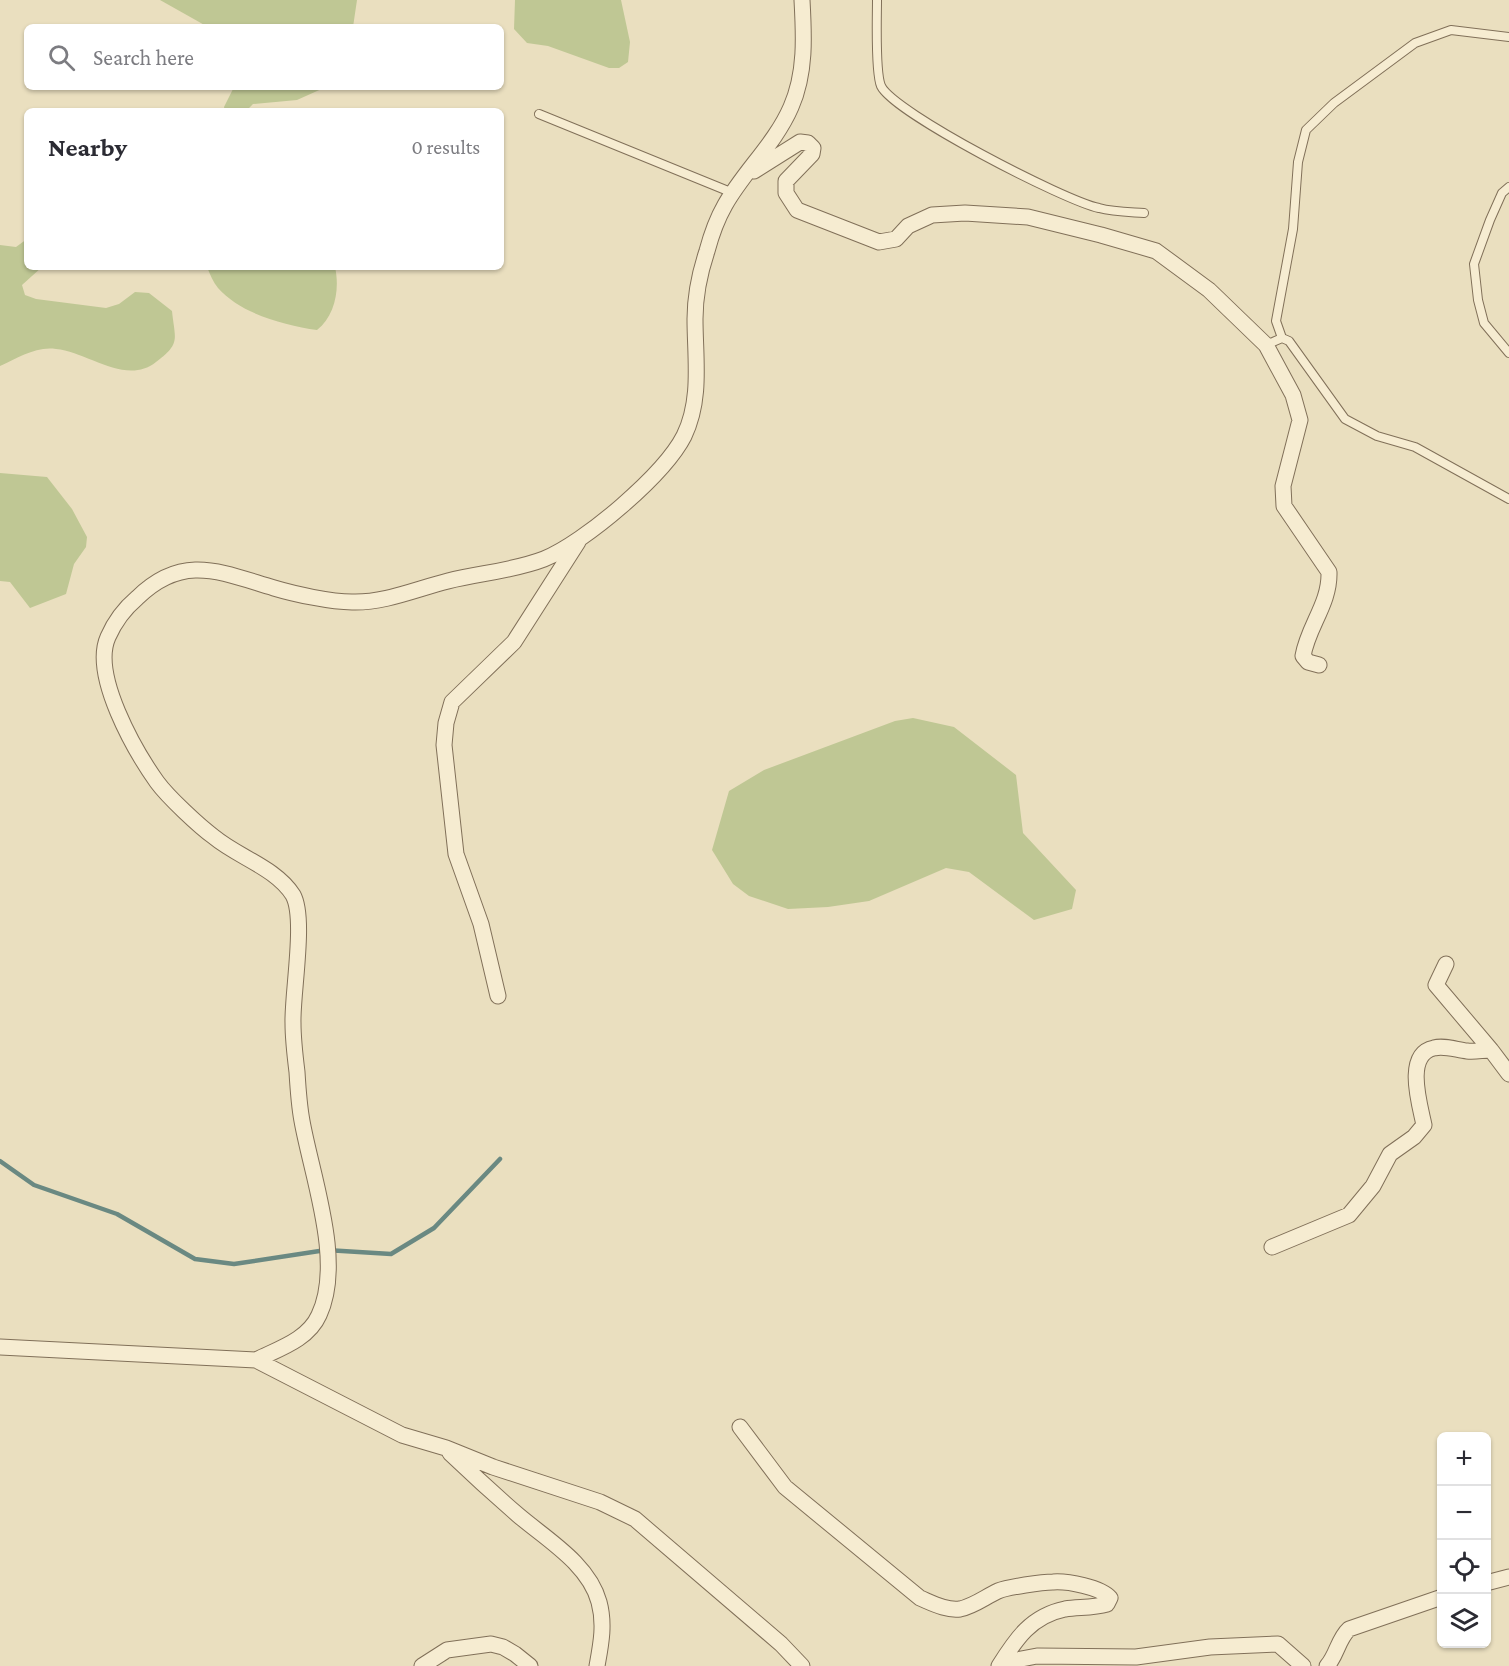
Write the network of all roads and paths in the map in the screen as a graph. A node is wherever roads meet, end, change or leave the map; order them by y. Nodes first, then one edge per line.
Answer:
1 (802, 0) edge
2 (877, 0) edge
3 (1509, 37) edge
4 (539, 114) dead end
5 (746, 176) junction
6 (1509, 188) edge
7 (733, 193) junction
8 (1144, 213) dead end
9 (1282, 338) junction
10 (1266, 345) junction
11 (1509, 353) edge
12 (1509, 499) edge
13 (580, 540) junction
14 (1319, 664) dead end
15 (1446, 964) dead end
16 (498, 996) dead end
17 (1491, 1050) junction
18 (1509, 1074) edge
19 (1272, 1246) dead end
20 (0, 1347) edge
21 (256, 1360) junction
22 (740, 1427) dead end
23 (446, 1448) junction
24 (1509, 1577) edge
25 (1491, 1582) edge
26 (1437, 1599) edge
27 (422, 1666) edge
28 (530, 1666) edge
29 (597, 1666) edge
30 (802, 1666) edge
31 (1001, 1666) edge
32 (1303, 1666) edge
33 (1327, 1666) edge

1 - 5 street
2 - 8 lane
3 - 9 lane
4 - 7 lane
5 - 7 street
5 - 10 street
6 - 11 lane
7 - 13 street
9 - 10 lane
9 - 12 lane
10 - 14 street
13 - 16 street
13 - 21 street
15 - 17 street
17 - 18 street
17 - 19 street
20 - 21 street
21 - 23 street
22 - 31 street
23 - 29 street
23 - 30 street
24 - 25 street
26 - 33 street
27 - 28 street
31 - 32 street

